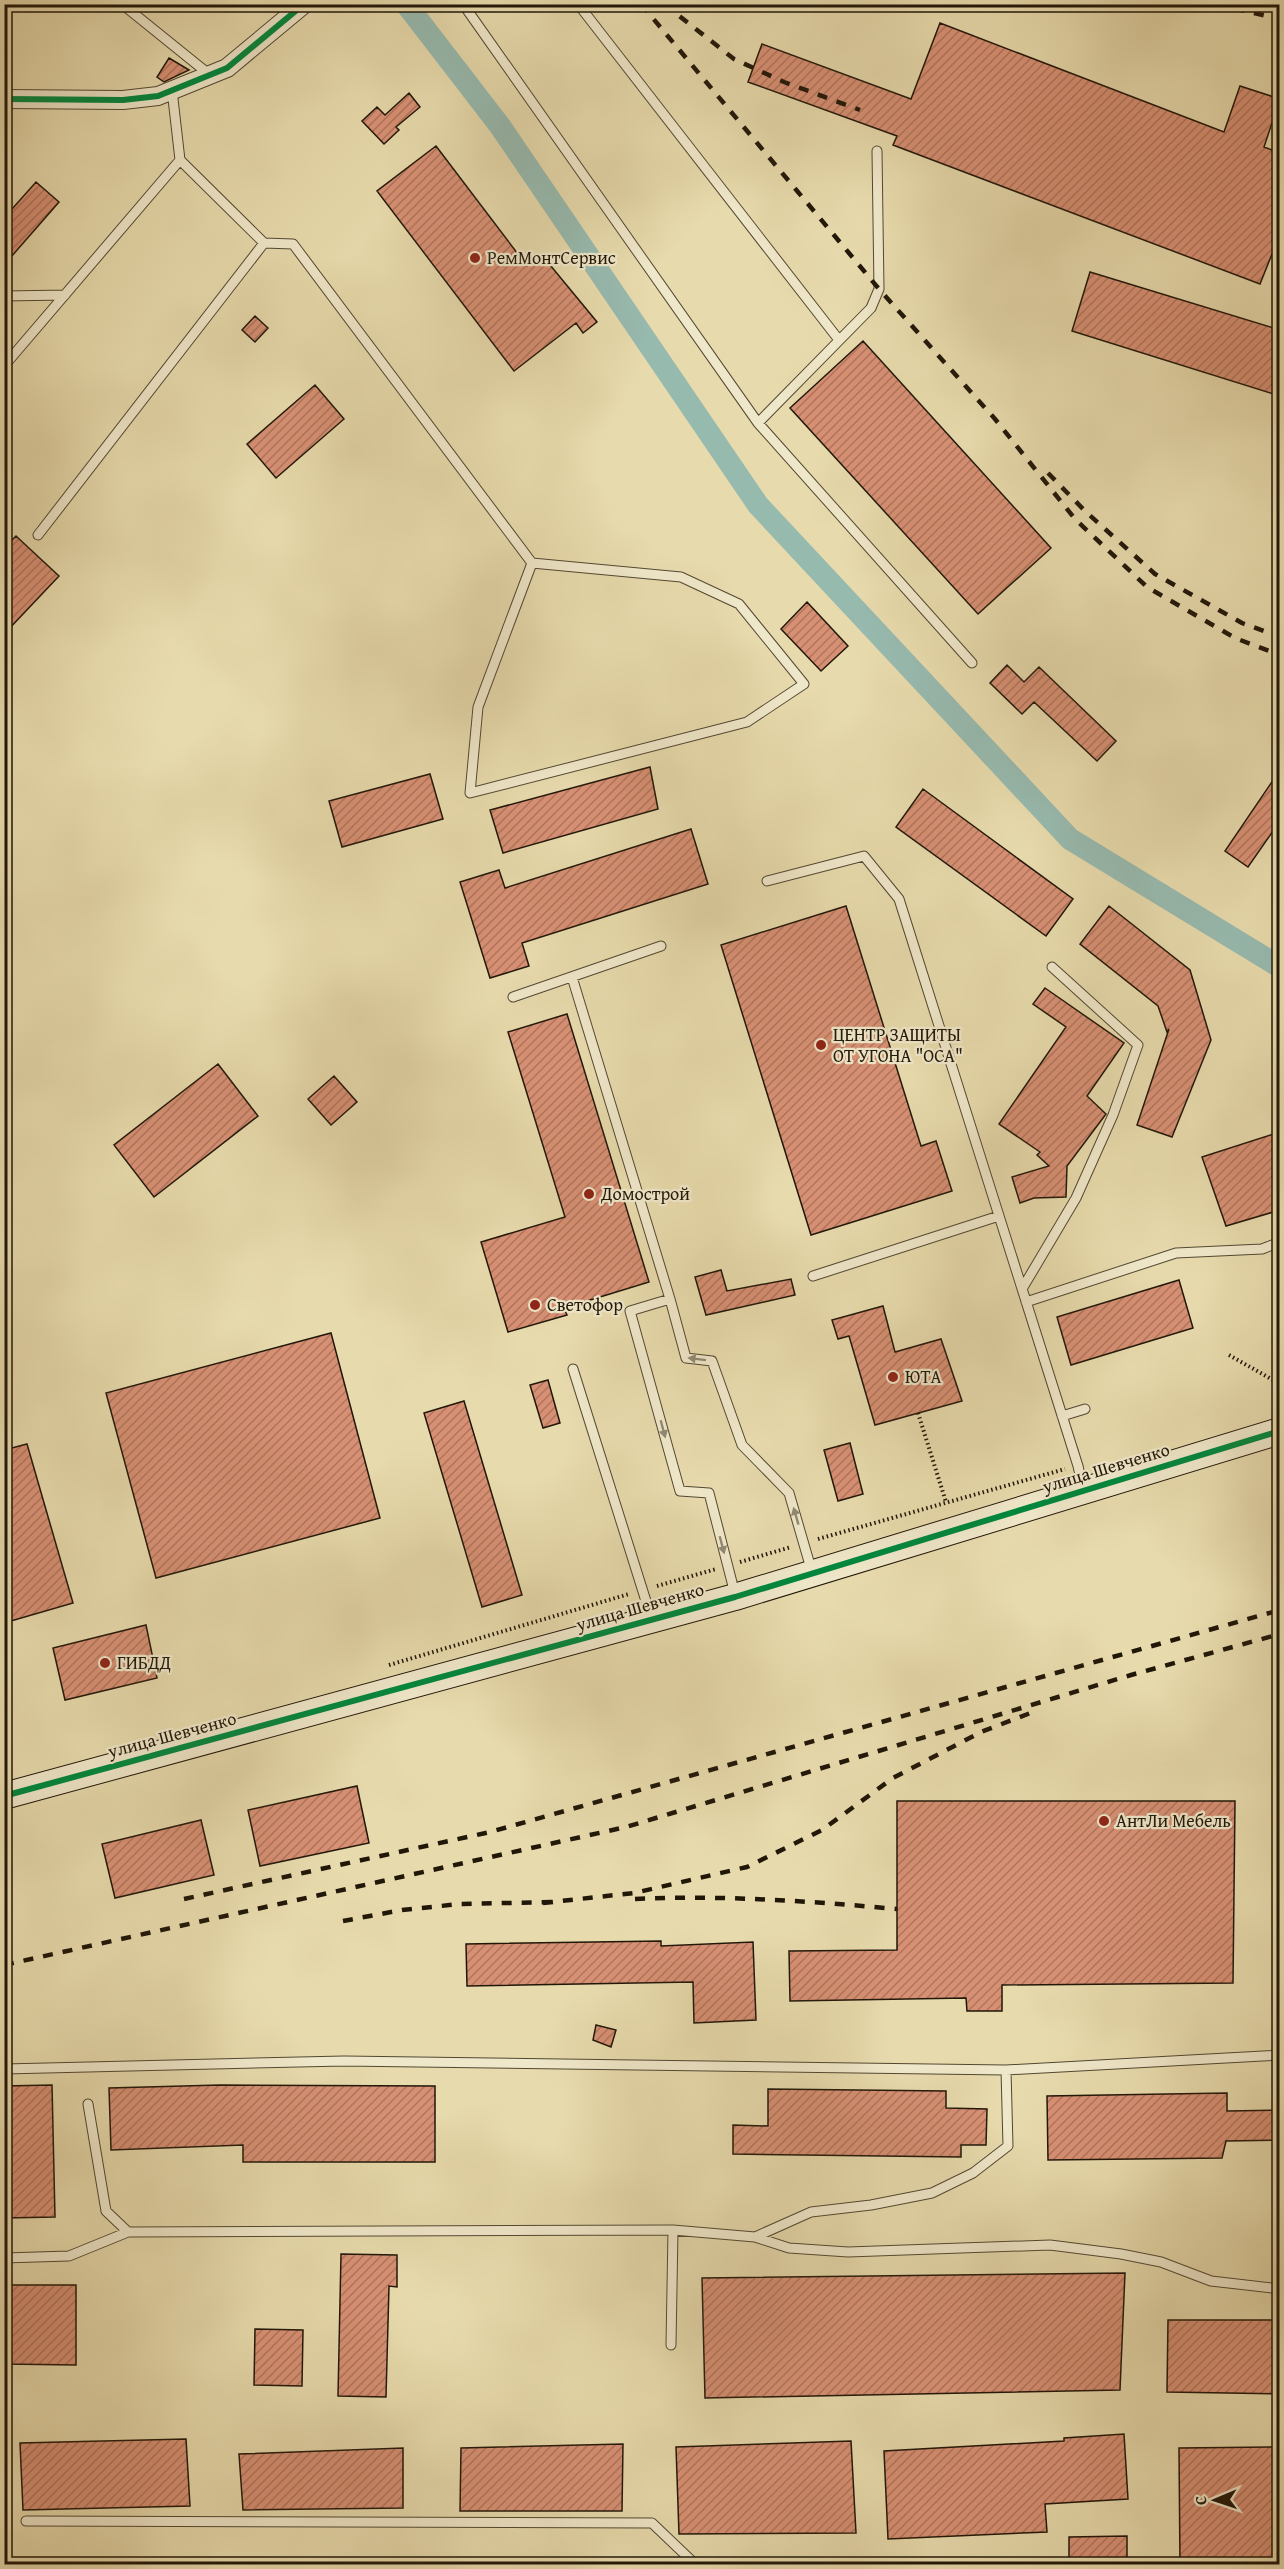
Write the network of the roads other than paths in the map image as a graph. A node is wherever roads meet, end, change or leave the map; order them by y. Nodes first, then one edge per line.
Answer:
1 (122, 4) edge
2 (304, 4) edge
3 (463, 4) edge
4 (578, 4) edge
5 (210, 75) junction
6 (172, 90) junction
7 (4, 99) edge
8 (877, 152) dead end
9 (180, 160) junction
10 (264, 243) junction
11 (4, 296) edge
12 (64, 296) junction
13 (839, 340) junction
14 (4, 366) edge
15 (758, 423) junction
16 (38, 535) dead end
17 (532, 563) junction
18 (972, 663) dead end
19 (766, 881) dead end
20 (661, 946) dead end
21 (1052, 966) dead end
22 (572, 977) junction
23 (513, 997) dead end
24 (999, 1216) junction
25 (1280, 1242) edge
26 (813, 1276) dead end
27 (1022, 1289) junction
28 (670, 1299) junction
29 (1026, 1302) junction
30 (573, 1369) dead end
31 (1085, 1409) dead end
32 (1062, 1416) junction
33 (1280, 1431) edge
34 (1083, 1491) junction
35 (812, 1572) junction
36 (735, 1597) junction
37 (652, 1620) junction
38 (4, 1796) edge
39 (1280, 2055) edge
40 (4, 2069) edge
41 (1006, 2070) junction
42 (88, 2104) dead end
43 (673, 2230) junction
44 (128, 2232) junction
45 (755, 2237) junction
46 (4, 2258) edge
47 (1280, 2289) edge
48 (671, 2345) dead end
49 (26, 2521) dead end
50 (695, 2565) edge

1 - 5 lane
2 - 5 street
3 - 15 lane
4 - 13 lane
5 - 6 street
6 - 7 street
6 - 9 lane
8 - 13 lane
9 - 10 lane
9 - 12 lane
10 - 16 lane
10 - 17 lane
11 - 12 lane
12 - 14 lane
13 - 15 lane
15 - 18 lane
17 - 17 lane
19 - 24 lane
20 - 22 lane
21 - 27 lane
22 - 23 lane
22 - 28 lane
24 - 26 lane
24 - 27 lane
25 - 29 lane
27 - 29 lane
35 -> 28 lane
28 -> 36 lane
29 - 32 lane
30 - 37 lane
31 - 32 lane
32 - 34 lane
33 - 34 street, улица Шевченко
34 - 35 street, улица Шевченко
35 - 36 street, улица Шевченко
36 - 37 street, улица Шевченко
37 - 38 street, улица Шевченко
39 - 41 lane
40 - 41 lane
41 - 45 lane
42 - 44 lane
43 - 44 lane
43 - 45 lane
43 - 48 lane
44 - 46 lane
45 - 47 lane
49 - 50 lane

